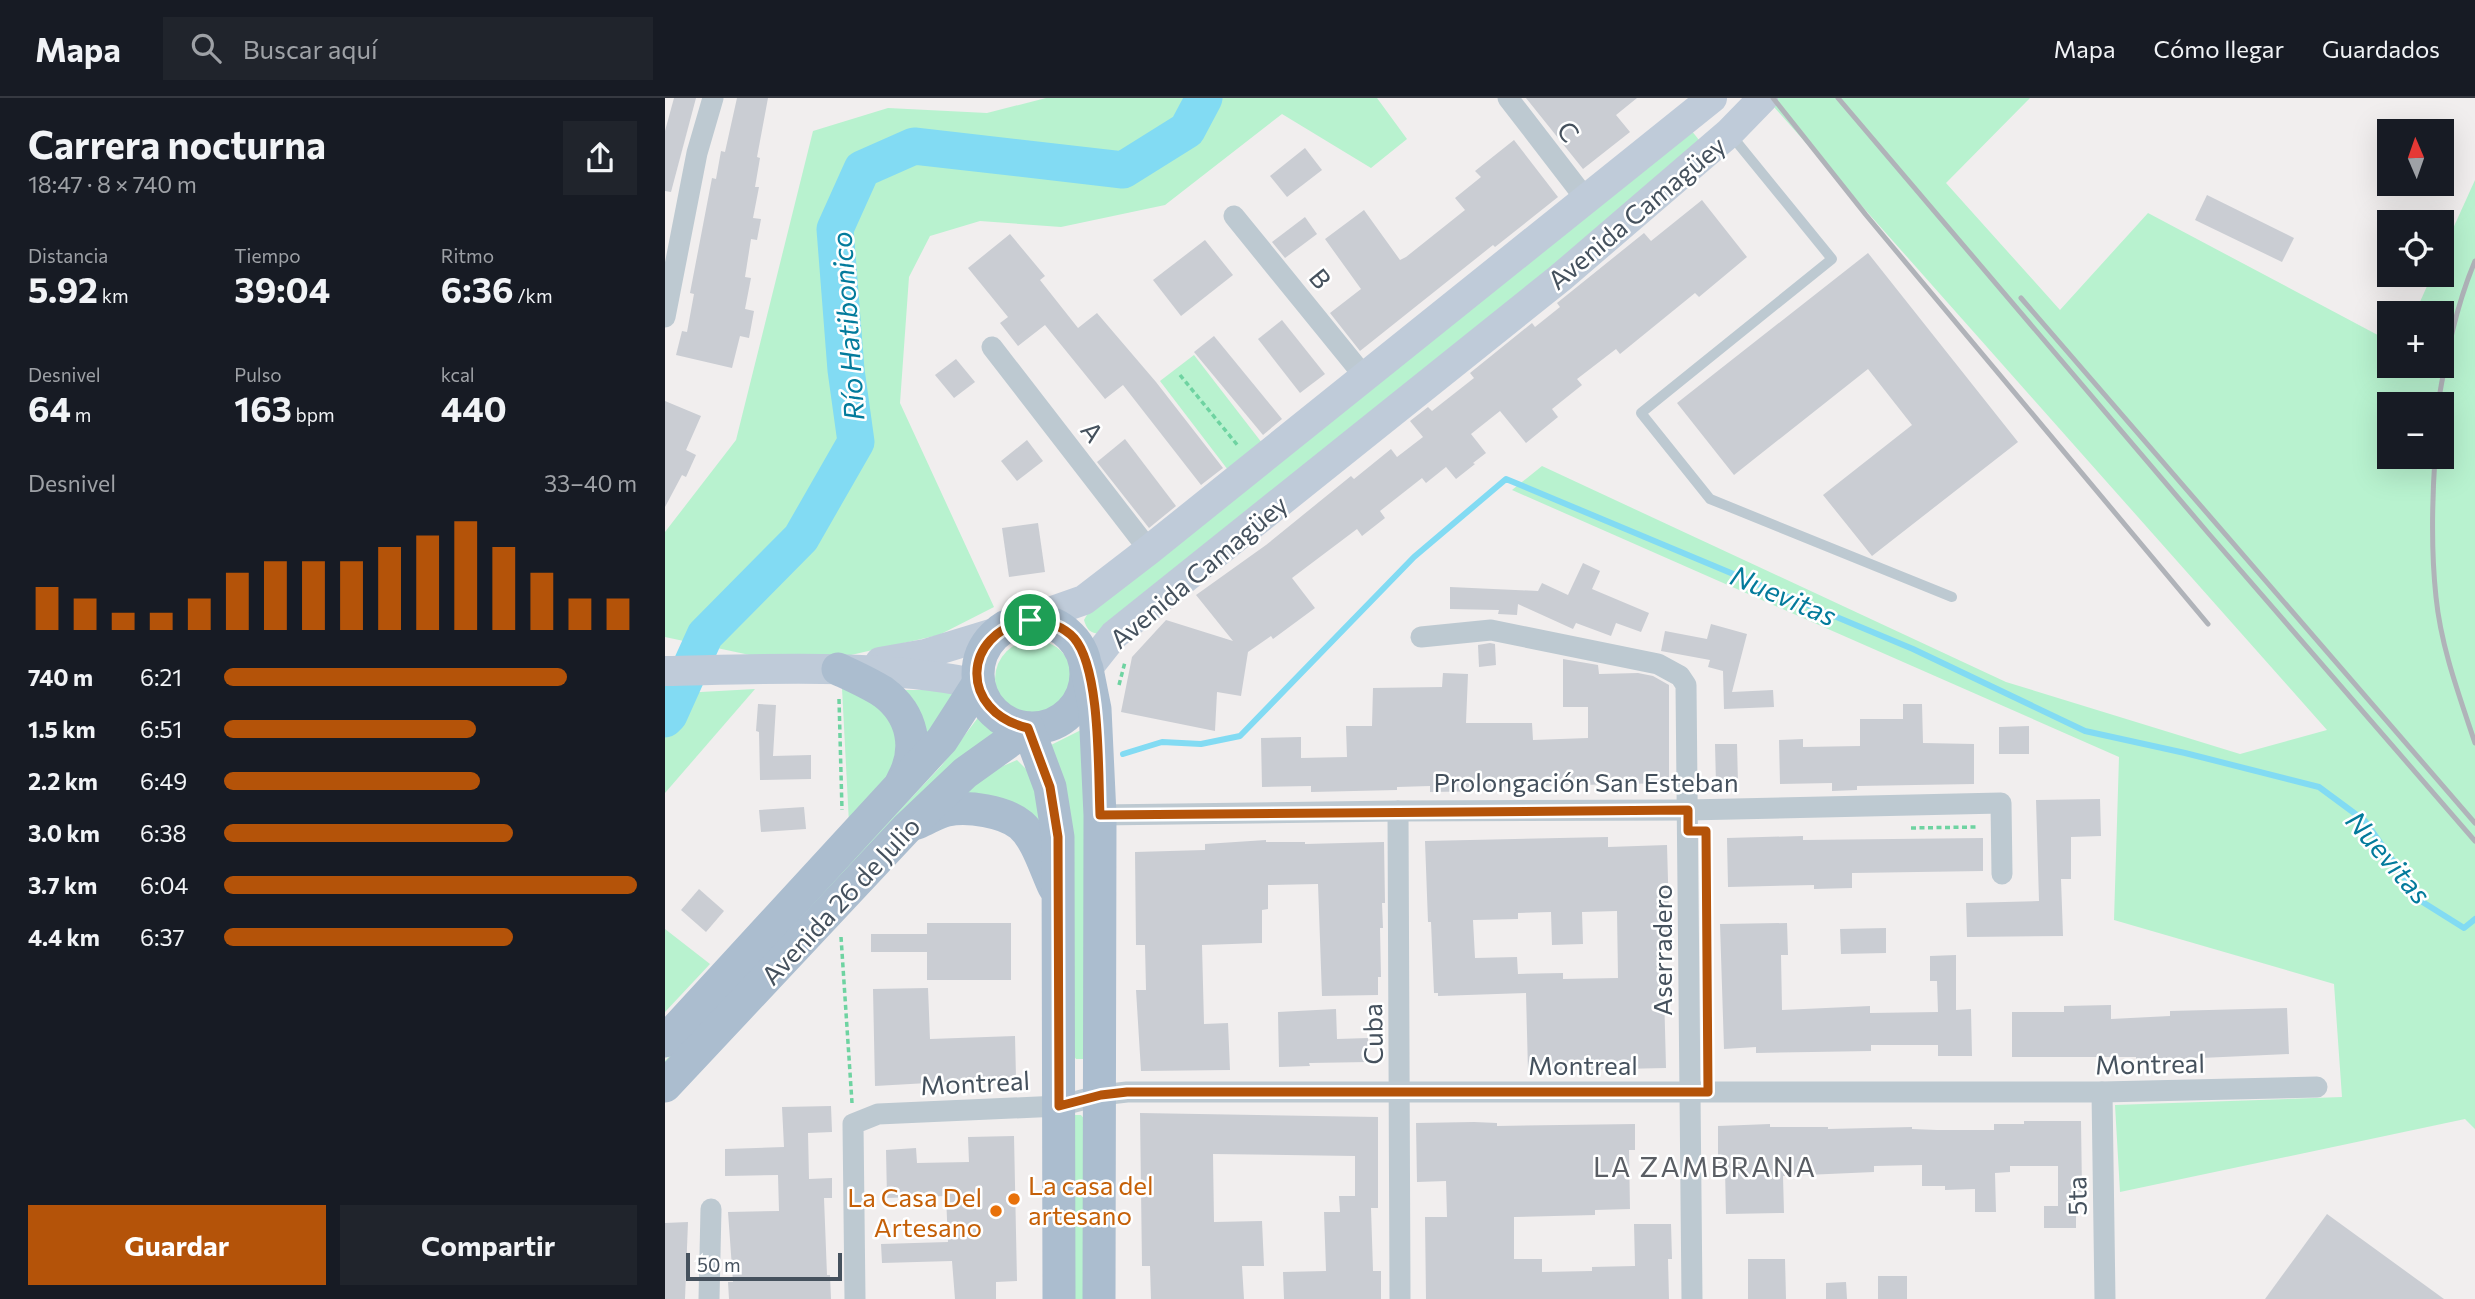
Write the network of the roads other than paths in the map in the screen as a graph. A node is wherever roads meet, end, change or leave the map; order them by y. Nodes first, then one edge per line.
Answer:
1 (713, 98) edge
2 (1508, 98) edge
3 (1763, 98) edge
4 (1709, 100) edge
5 (1729, 133) junction
6 (1585, 198) junction
7 (1234, 216) dead end
8 (665, 317) edge
9 (992, 347) dead end
10 (1364, 376) junction
11 (1149, 550) junction
12 (1952, 597) dead end
13 (1030, 620) junction
14 (997, 632) junction
15 (1421, 637) dead end
16 (838, 669) junction
17 (1087, 669) junction
18 (665, 671) edge
19 (978, 684) junction
20 (1028, 728) junction
21 (896, 791) junction
22 (1688, 810) junction
23 (1398, 811) junction
24 (1100, 815) junction
25 (906, 829) junction
26 (2002, 874) dead end
27 (1058, 895) junction
28 (665, 1041) edge
29 (665, 1086) edge
30 (2317, 1087) dead end
31 (1690, 1092) junction
32 (1401, 1093) junction
33 (2102, 1093) junction
34 (1101, 1095) junction
35 (1059, 1106) junction
36 (711, 1209) dead end
37 (709, 1299) edge
38 (855, 1299) edge
39 (1059, 1299) edge
40 (1099, 1299) edge
41 (1400, 1299) edge
42 (1692, 1299) edge
43 (2105, 1299) edge

1 - 8 street
2 - 6 street, C
3 - 5 main road, Avenida Camagüey
4 - 5 main road
4 - 6 main road, Avenida Camagüey
5 - 12 lane
5 - 17 main road, Avenida Camagüey
6 - 10 main road, Avenida Camagüey
7 - 10 street, B
9 - 11 street, A
10 - 11 main road, Avenida Camagüey
11 - 13 main road, Avenida Camagüey
13 - 14 main road
13 - 17 main road
14 - 16 main road
14 - 19 main road
15 - 22 street, Aserradero
16 - 18 main road
16 - 19 main road
16 - 21 main road
17 - 20 main road
17 - 24 main road, Avenida Camagüey
19 - 20 main road
19 - 21 main road, Avenida 26 de Julio
20 - 25 main road, Avenida 26 de Julio
20 - 27 main road
21 - 28 main road, Avenida 26 de Julio
22 - 23 street, Prolongación San Esteban
22 - 26 street, Prolongación San Esteban
22 - 31 street, Aserradero
23 - 24 street, Prolongación San Esteban
23 - 32 street, Cuba
24 - 34 main road, Avenida Camagüey
25 - 27 main road
25 - 29 main road, Avenida 26 de Julio
27 - 35 main road
30 - 33 street, Montreal
31 - 32 street, Montreal
31 - 33 street, Montreal
31 - 42 street, Aserradero
32 - 34 street, Montreal
32 - 41 street, Cuba
33 - 43 street, 5ta
34 - 35 street, Montreal
34 - 40 main road, Avenida Camagüey
35 - 38 street, Montreal
35 - 39 main road
36 - 37 street

